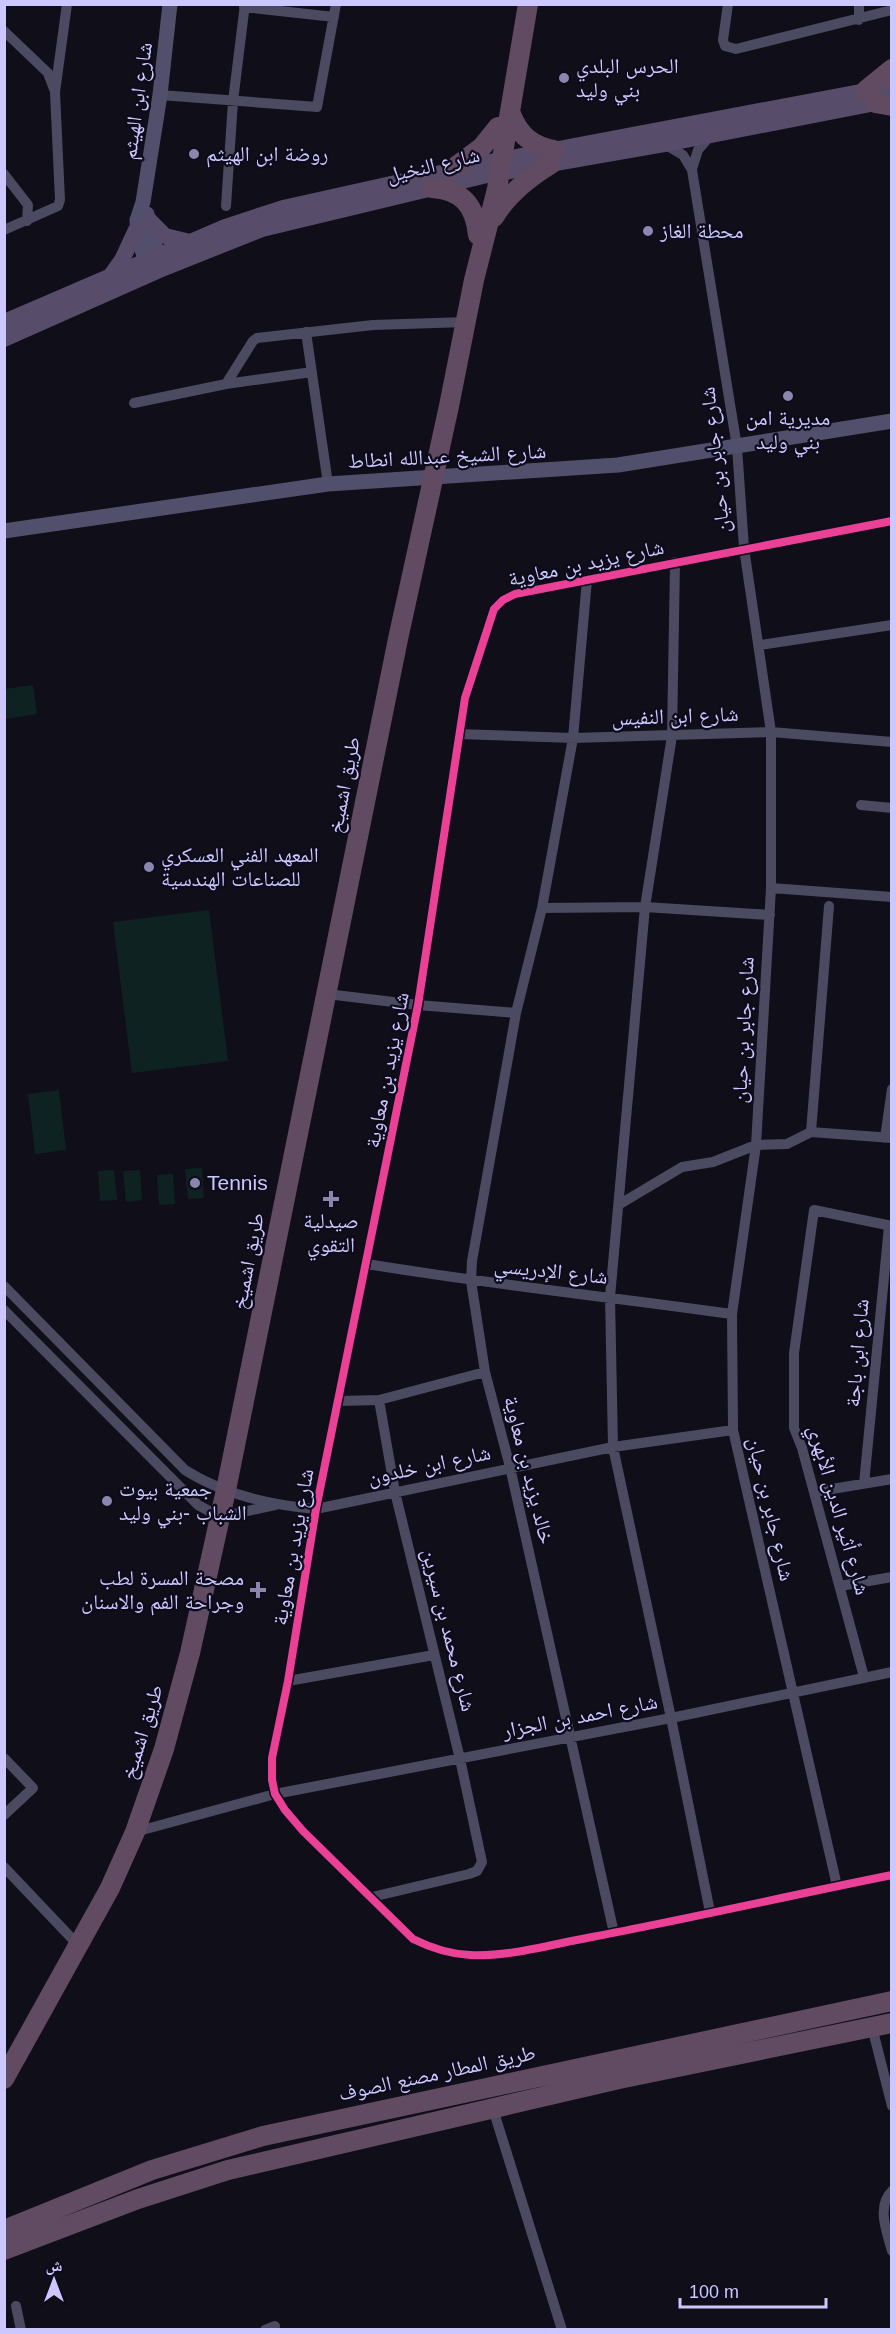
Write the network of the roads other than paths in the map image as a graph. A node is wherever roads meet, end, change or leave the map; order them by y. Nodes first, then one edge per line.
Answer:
1 (67, 4) edge
2 (170, 4) edge
3 (336, 4) edge
4 (528, 4) edge
5 (729, 4) edge
6 (859, 4) edge
7 (244, 6) edge
8 (891, 10) edge
9 (334, 17) junction
10 (859, 20) junction
11 (4, 31) edge
12 (891, 69) edge
13 (891, 86) edge
14 (55, 92) junction
15 (160, 95) junction
16 (881, 100) edge
17 (232, 101) junction
18 (504, 121) junction
19 (712, 135) junction
20 (664, 144) junction
21 (552, 157) junction
22 (495, 167) junction
23 (452, 170) junction
24 (692, 170) junction
25 (4, 174) edge
26 (432, 188) junction
27 (226, 206) dead end
28 (142, 217) junction
29 (27, 221) junction
30 (4, 230) edge
31 (483, 231) junction
32 (190, 242) junction
33 (154, 265) junction
34 (109, 278) junction
35 (4, 322) edge
36 (466, 322) junction
37 (306, 332) junction
38 (4, 339) edge
39 (312, 372) junction
40 (226, 384) junction
41 (134, 403) dead end
42 (891, 421) edge
43 (737, 447) junction
44 (433, 476) junction
45 (328, 484) junction
46 (891, 520) edge
47 (4, 531) edge
48 (744, 548) junction
49 (675, 562) junction
50 (587, 580) junction
51 (891, 625) edge
52 (760, 645) junction
53 (771, 732) junction
54 (459, 734) junction
55 (672, 736) junction
56 (573, 738) junction
57 (891, 742) edge
58 (861, 805) dead end
59 (891, 808) edge
60 (771, 888) junction
61 (891, 897) edge
62 (829, 906) dead end
63 (645, 907) junction
64 (542, 908) junction
65 (770, 915) junction
66 (327, 994) junction
67 (418, 1005) junction
68 (516, 1013) junction
69 (891, 1089) edge
70 (811, 1132) junction
71 (888, 1138) edge
72 (756, 1145) junction
73 (620, 1204) junction
74 (890, 1226) edge
75 (367, 1264) junction
76 (471, 1281) junction
77 (4, 1286) edge
78 (610, 1297) junction
79 (4, 1310) edge
80 (732, 1314) junction
81 (485, 1372) junction
82 (339, 1401) junction
83 (379, 1401) junction
84 (733, 1430) junction
85 (613, 1447) junction
86 (510, 1467) junction
87 (891, 1479) edge
88 (864, 1484) junction
89 (226, 1490) junction
90 (395, 1492) junction
91 (814, 1492) junction
92 (275, 1505) junction
93 (316, 1509) junction
94 (220, 1517) junction
95 (891, 1577) edge
96 (840, 1586) junction
97 (434, 1655) junction
98 (891, 1672) edge
99 (864, 1677) junction
100 (288, 1681) junction
101 (794, 1691) junction
102 (671, 1718) junction
103 (570, 1737) junction
104 (4, 1758) edge
105 (460, 1759) junction
106 (275, 1794) junction
107 (4, 1815) edge
108 (135, 1832) junction
109 (4, 1867) edge
110 (891, 1875) edge
111 (837, 1886) junction
112 (372, 1897) junction
113 (710, 1912) junction
114 (614, 1932) junction
115 (79, 1946) junction
116 (891, 2001) edge
117 (891, 2022) edge
118 (872, 2027) junction
119 (680, 2046) junction
120 (685, 2065) junction
121 (4, 2079) edge
122 (891, 2106) edge
123 (493, 2109) junction
124 (891, 2191) edge
125 (53, 2210) junction
126 (60, 2228) junction
127 (4, 2230) edge
128 (4, 2250) edge
129 (891, 2251) edge
130 (16, 2306) dead end
131 (21, 2330) edge
132 (562, 2330) edge

1 - 14 street
2 - 15 main road, شارع ابن الهيثم
3 - 9 street
4 - 18 highway
5 - 10 street
6 - 10 street
7 - 9 street
7 - 17 street
8 - 10 street
9 - 17 street
11 - 14 street
12 - 16 highway
13 - 16 main road, شارع النخيل
14 - 29 street
15 - 17 street
15 - 28 main road, شارع ابن الهيثم
16 - 19 main road, شارع النخيل
16 - 21 main road, شارع النخيل
17 - 27 street
18 - 21 highway
18 - 22 highway, طريق اشميخ
18 - 23 highway
19 - 20 main road, شارع النخيل
19 - 24 street
20 - 21 main road, شارع النخيل
20 - 24 street
21 - 22 main road, شارع النخيل
21 - 31 highway
22 - 23 main road, شارع النخيل
22 - 26 main road, شارع النخيل
22 - 31 highway, طريق اشميخ
23 - 32 main road, شارع النخيل
24 - 43 street, شارع جابر بن حيان
25 - 29 street
26 - 31 highway
26 - 33 main road, شارع النخيل
28 - 32 main road
28 - 33 main road
28 - 34 main road
29 - 30 street
31 - 36 highway, طريق اشميخ
32 - 33 main road, شارع النخيل
33 - 34 main road, شارع النخيل
33 - 38 main road, شارع النخيل
34 - 35 main road, شارع النخيل
36 - 37 street
36 - 44 highway, طريق اشميخ
37 - 39 street
37 - 40 street
39 - 40 street
39 - 45 street
40 - 41 street
42 - 43 main road, شارع الشيخ عبدالله انطاط
43 - 44 main road, شارع الشيخ عبدالله انطاط
43 - 48 street, شارع جابر بن حيان
44 - 45 main road, شارع الشيخ عبدالله انطاط
44 - 66 highway, طريق اشميخ
45 - 47 main road, شارع الشيخ عبدالله انطاط
46 - 48 street, شارع يزيد بن معاوية
48 - 49 street, شارع يزيد بن معاوية
48 - 52 street, شارع جابر بن حيان
49 - 50 street, شارع يزيد بن معاوية
49 - 55 street
50 - 54 street, شارع يزيد بن معاوية
50 - 56 street, خالد يزيد بن معاوية
51 - 52 street
52 - 53 street, شارع جابر بن حيان
53 - 55 street, شارع ابن النفيس
53 - 57 street, شارع ابن النفيس
53 - 60 street, شارع جابر بن حيان
54 - 56 street, شارع ابن النفيس
54 - 67 street, شارع يزيد بن معاوية
55 - 56 street, شارع ابن النفيس
55 - 63 street
56 - 64 street, خالد يزيد بن معاوية
58 - 59 street
60 - 61 street
60 - 65 street, شارع جابر بن حيان
62 - 70 street
63 - 64 street
63 - 65 street
63 - 73 street
64 - 68 street, خالد يزيد بن معاوية
65 - 72 street, شارع جابر بن حيان
66 - 67 street
66 - 89 highway, طريق اشميخ
67 - 68 street
67 - 75 street, شارع يزيد بن معاوية
68 - 76 street, خالد يزيد بن معاوية
69 - 71 street
70 - 71 street
70 - 72 street
72 - 73 street
72 - 80 street, شارع جابر بن حيان
73 - 78 street
74 - 88 street, شارع ابن باجة
74 - 91 street, شارع أثير الدين الأبهري
75 - 76 street, شارع الإدريسي
75 - 82 street, شارع يزيد بن معاوية
76 - 78 street, شارع الإدريسي
76 - 81 street, خالد يزيد بن معاوية
77 - 89 street
78 - 80 street, شارع الإدريسي
78 - 85 street
79 - 94 street
80 - 84 street, شارع جابر بن حيان
81 - 83 street
81 - 86 street, خالد يزيد بن معاوية
82 - 83 street
82 - 93 street, شارع يزيد بن معاوية
83 - 90 street, شارع محمد بن سيرين
84 - 85 street, شارع ابن خلدون
84 - 101 street, شارع جابر بن حيان
85 - 86 street, شارع ابن خلدون
85 - 102 street
86 - 90 street, شارع ابن خلدون
86 - 103 street, خالد يزيد بن معاوية
87 - 88 street
88 - 91 street
89 - 92 street
89 - 94 highway, طريق اشميخ
90 - 93 street, شارع ابن خلدون
90 - 97 street, شارع محمد بن سيرين
91 - 96 street, شارع أثير الدين الأبهري
92 - 93 street, شارع ابن خلدون
92 - 94 street
93 - 100 street, شارع يزيد بن معاوية
94 - 108 highway, طريق اشميخ
95 - 96 street
96 - 99 street, شارع أثير الدين الأبهري
97 - 100 street
97 - 105 street, شارع محمد بن سيرين
98 - 99 street, شارع احمد بن الجزار
99 - 101 street, شارع احمد بن الجزار
100 - 106 street, شارع يزيد بن معاوية
101 - 102 street, شارع احمد بن الجزار
101 - 111 street, شارع جابر بن حيان
102 - 103 street, شارع احمد بن الجزار
102 - 113 street
103 - 105 street, شارع احمد بن الجزار
103 - 114 street, خالد يزيد بن معاوية
104 - 107 street
105 - 106 street, شارع احمد بن الجزار
105 - 112 street, شارع محمد بن سيرين
106 - 108 street, شارع احمد بن الجزار
106 - 112 street
108 - 115 highway, طريق اشميخ
109 - 115 street
110 - 111 street
111 - 113 street
112 - 114 street
113 - 114 street
115 - 121 highway, طريق اشميخ
116 - 119 highway, طريق المطار مصنع الصوف
117 - 118 highway
118 - 120 highway
118 - 122 street
119 - 120 highway
119 - 125 highway, طريق المطار مصنع الصوف
120 - 123 highway
123 - 126 highway
123 - 132 street
124 - 129 street
125 - 126 highway
125 - 127 highway, طريق المطار مصنع الصوف
126 - 128 highway
130 - 131 street

